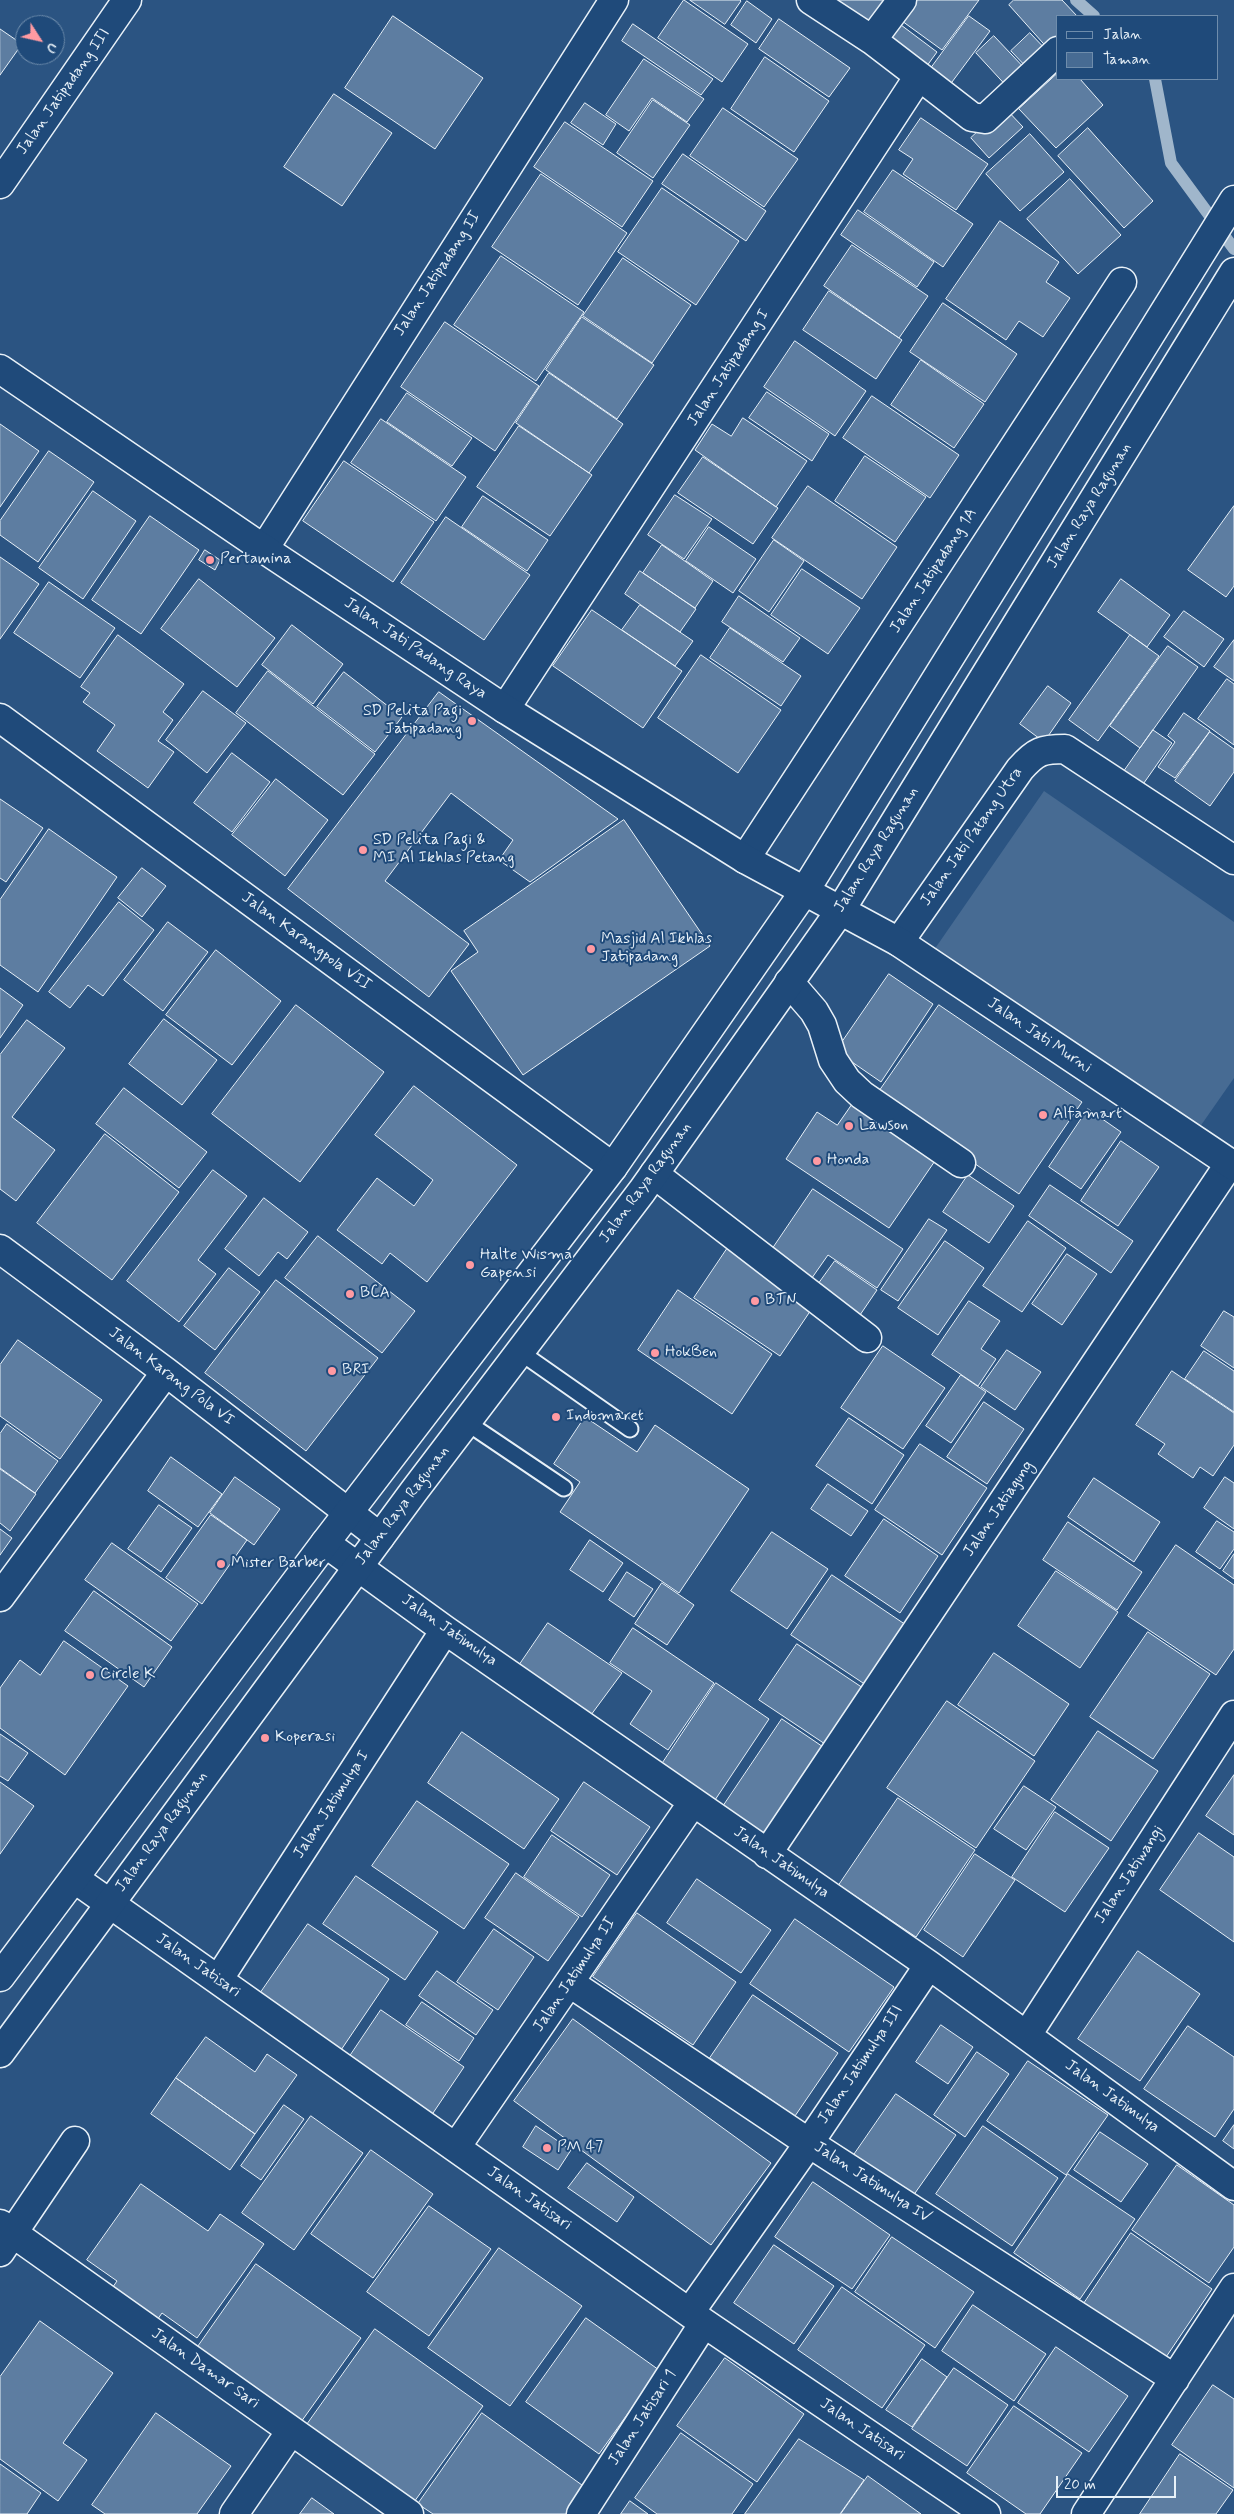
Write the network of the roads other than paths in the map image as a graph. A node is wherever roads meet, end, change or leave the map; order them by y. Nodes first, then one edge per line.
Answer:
1 (614, 0) edge
2 (811, 0) edge
3 (902, 0) edge
4 (118, 3) edge
5 (872, 40) junction
6 (1056, 53) edge
7 (919, 76) junction
8 (0, 184) edge
9 (1234, 200) edge
10 (1234, 272) edge
11 (1122, 282) dead end
12 (0, 369) edge
13 (264, 549) junction
14 (505, 709) junction
15 (0, 718) edge
16 (1232, 855) edge
17 (745, 859) junction
18 (804, 892) junction
19 (840, 911) junction
20 (899, 942) junction
21 (789, 982) junction
22 (961, 1163) dead end
23 (1232, 1165) edge
24 (613, 1167) junction
25 (654, 1174) junction
26 (0, 1249) edge
27 (867, 1338) dead end
28 (520, 1352) junction
29 (166, 1372) junction
30 (466, 1422) junction
31 (630, 1429) dead end
32 (564, 1488) dead end
33 (345, 1509) junction
34 (380, 1537) junction
35 (326, 1543) junction
36 (358, 1567) junction
37 (0, 1597) edge
38 (445, 1630) junction
39 (1234, 1715) edge
40 (693, 1802) junction
41 (768, 1854) junction
42 (75, 1879) junction
43 (110, 1904) junction
44 (929, 1965) junction
45 (0, 1977) edge
46 (218, 1980) junction
47 (570, 1983) junction
48 (1027, 2035) junction
49 (0, 2053) edge
50 (75, 2141) dead end
51 (809, 2143) junction
52 (454, 2146) junction
53 (1234, 2186) edge
54 (4, 2237) edge
55 (1234, 2288) edge
56 (697, 2318) junction
57 (1176, 2379) junction
58 (291, 2431) junction
59 (234, 2514) edge
60 (410, 2514) edge
61 (581, 2514) edge
62 (986, 2514) edge
63 (1086, 2514) edge

1 - 13 street, Jalan Jatipadang II
2 - 5 street
3 - 5 street
4 - 8 street, Jalan Jatipadang III
5 - 7 street
6 - 7 street
7 - 14 street, Jalan Jatipadang I
9 - 18 street
10 - 19 street, Jalan Raya Ragunan
11 - 17 street, Jalan Jatipadang 1A
12 - 13 street, Jalan Jati Padang Raya
13 - 14 street, Jalan Jati Padang Raya
14 - 17 street, Jalan Jati Padang Raya
15 - 24 street, Jalan Karangpola VII
16 - 20 street, Jalan Jati Patang Utra
17 - 18 street, Jalan Jati Padang Raya
18 - 19 street, Jalan Jati Padang Raya
18 - 24 street
19 - 20 street, Jalan Jati Murni
19 - 21 street, Jalan Raya Ragunan
20 - 23 street, Jalan Jati Murni
21 - 22 street
21 - 25 street, Jalan Raya Ragunan
23 - 41 street, Jalan Jatiagung
24 - 33 street
25 - 27 street
25 - 28 street, Jalan Raya Ragunan
26 - 29 street, Jalan Karang Pola VI
28 - 30 street, Jalan Raya Ragunan
28 - 31 lane
29 - 33 street, Jalan Karang Pola VI
29 - 37 street
30 - 32 lane
30 - 34 street, Jalan Raya Ragunan
33 - 34 street, Jalan Karang Pola VI
33 - 35 street
34 - 36 street, Jalan Raya Ragunan
35 - 36 street, Jalan Jatimulya
35 - 42 street
36 - 38 street, Jalan Jatimulya
36 - 43 street, Jalan Raya Ragunan
38 - 40 street, Jalan Jatimulya
38 - 46 street, Jalan Jatimulya I
39 - 48 street, Jalan Jatiwangi
40 - 41 street, Jalan Jatimulya
40 - 47 street, Jalan Jatimulya II
41 - 44 street, Jalan Jatimulya
42 - 43 street, Jalan Jatisari
42 - 45 street
43 - 46 street, Jalan Jatisari
43 - 49 street, Jalan Raya Ragunan
44 - 48 street, Jalan Jatimulya
44 - 51 street, Jalan Jatimulya III
46 - 52 street, Jalan Jatisari
47 - 51 street, Jalan Jatimulya IV
47 - 52 street, Jalan Jatimulya II
48 - 53 street, Jalan Jatimulya
50 - 54 street
51 - 56 street, Jalan Jatimulya III
51 - 57 street, Jalan Jatimulya IV
52 - 56 street, Jalan Jatisari
54 - 58 street, Jalan Damar Sari
55 - 57 street
56 - 61 street, Jalan Jatisari 1
56 - 62 street, Jalan Jatisari
57 - 63 street
58 - 59 street
58 - 60 street, Jalan Damar Sari

